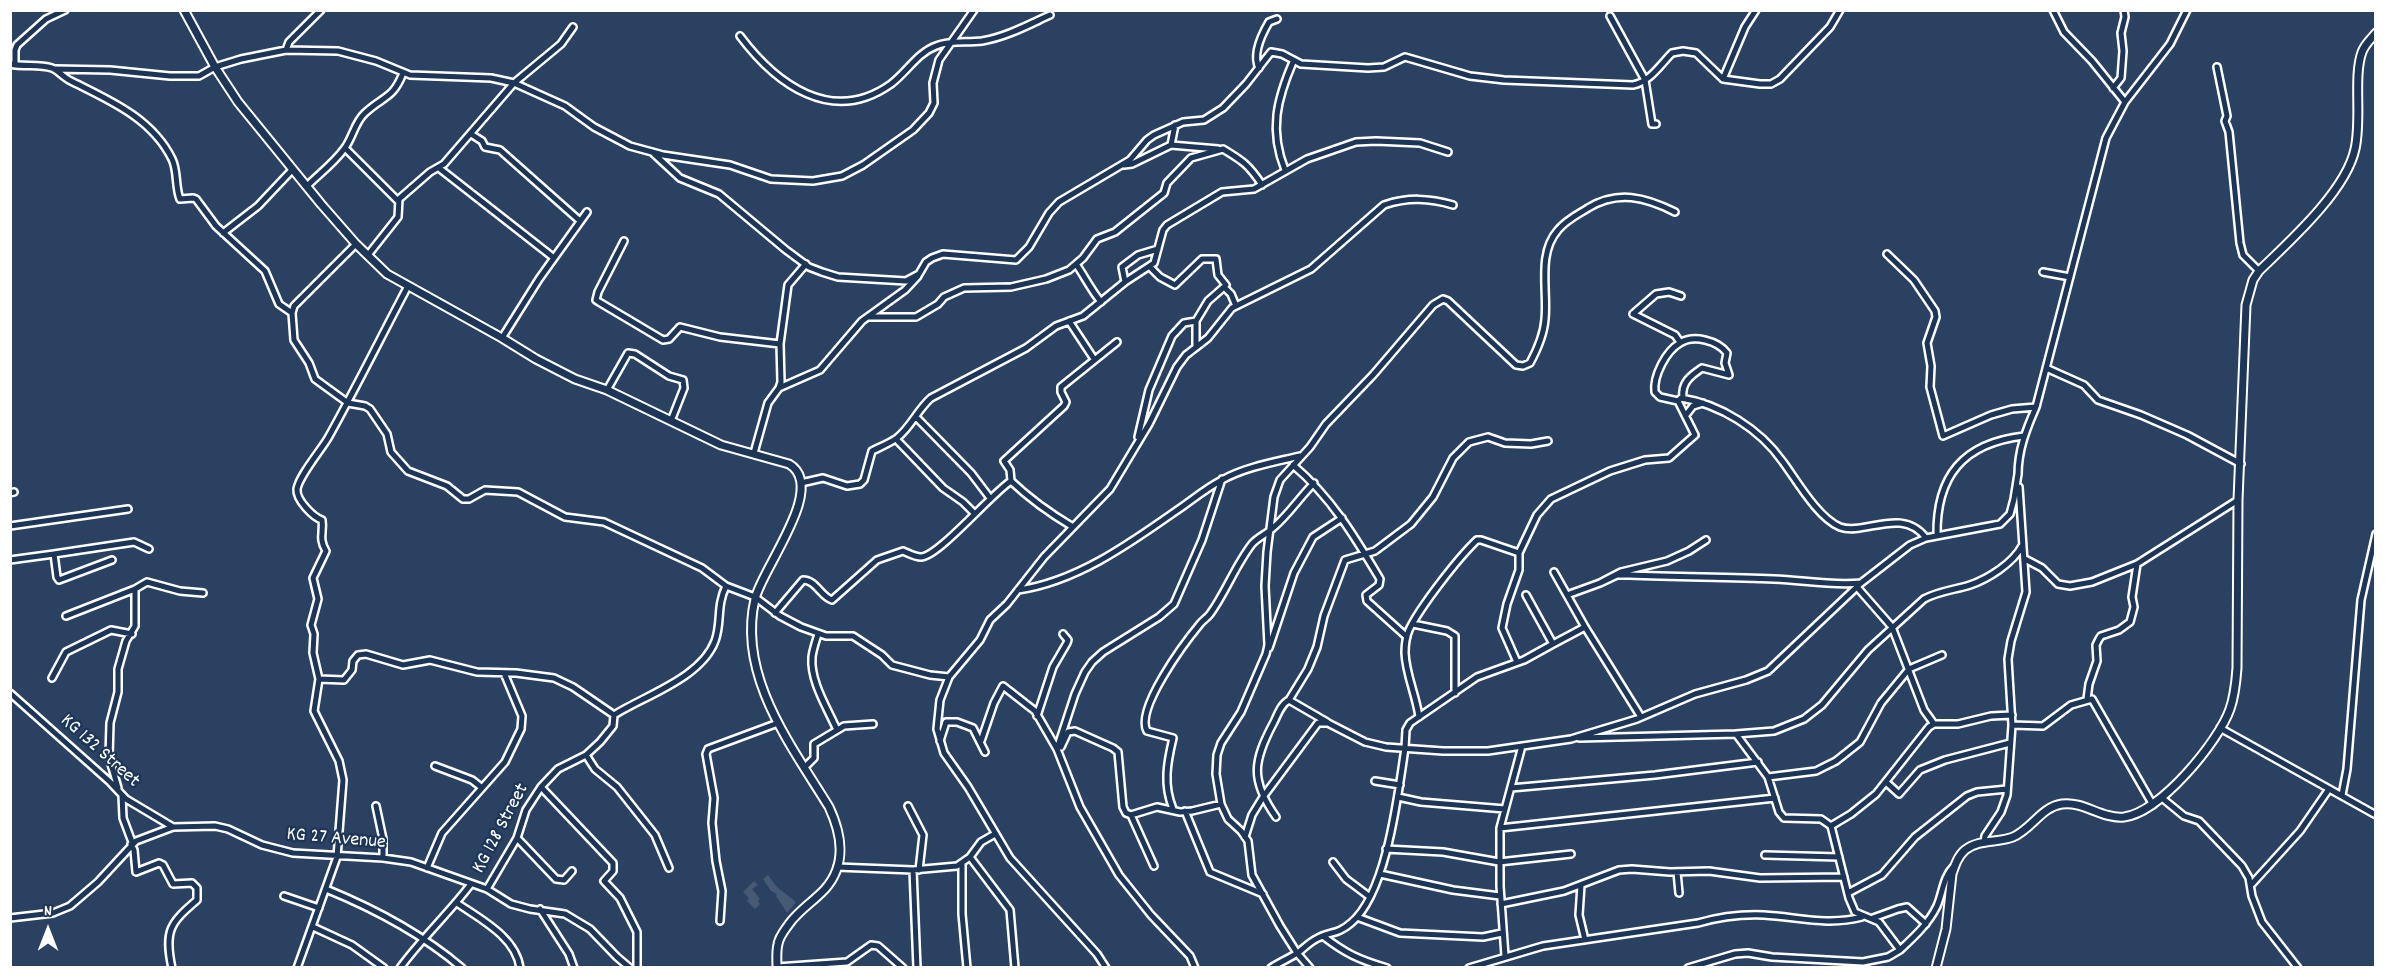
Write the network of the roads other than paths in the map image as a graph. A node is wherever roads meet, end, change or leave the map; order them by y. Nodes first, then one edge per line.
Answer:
1 (184, 10) edge
2 (321, 10) edge
3 (974, 10) edge
4 (1756, 10) edge
5 (1840, 10) edge
6 (2053, 10) edge
7 (2124, 10) edge
8 (2187, 10) edge
9 (65, 11) edge
10 (1050, 15) dead end
11 (1610, 16) dead end
12 (1277, 20) dead end
13 (573, 27) dead end
14 (2376, 33) edge
15 (740, 36) dead end
16 (950, 42) junction
17 (286, 50) junction
18 (1293, 62) junction
19 (13, 64) edge
20 (214, 67) junction
21 (2217, 67) dead end
22 (1259, 68) junction
23 (55, 69) junction
24 (403, 73) junction
25 (1723, 79) junction
26 (1645, 80) junction
27 (514, 83) junction
28 (2114, 88) junction
29 (2125, 102) junction
30 (1656, 124) dead end
31 (1175, 125) junction
32 (471, 134) junction
33 (1171, 145) junction
34 (345, 148) junction
35 (1223, 149) junction
36 (652, 152) junction
37 (1448, 152) dead end
38 (1123, 165) junction
39 (439, 168) junction
40 (292, 170) junction
41 (1285, 170) junction
42 (1262, 185) junction
43 (307, 186) junction
44 (398, 201) junction
45 (1453, 205) dead end
46 (587, 212) dead end
47 (1675, 212) dead end
48 (580, 221) junction
49 (223, 233) junction
50 (624, 241) dead end
51 (356, 244) junction
52 (1158, 249) junction
53 (1887, 254) dead end
54 (368, 255) junction
55 (554, 258) junction
56 (806, 264) junction
57 (1076, 264) junction
58 (1150, 267) junction
59 (2259, 271) junction
60 (2043, 272) dead end
61 (919, 274) junction
62 (2070, 277) junction
63 (1125, 282) junction
64 (408, 286) junction
65 (1224, 287) junction
66 (1681, 296) dead end
67 (1101, 302) junction
68 (1236, 306) junction
69 (292, 313) junction
70 (868, 317) junction
71 (1070, 321) junction
72 (1196, 321) junction
73 (502, 338) junction
74 (1117, 342) dead end
75 (1680, 342) junction
76 (780, 344) junction
77 (1196, 347) junction
78 (1094, 359) junction
79 (2046, 368) junction
80 (779, 388) junction
81 (606, 390) junction
82 (1681, 399) junction
83 (348, 403) junction
84 (1703, 403) junction
85 (2036, 407) junction
86 (1686, 415) junction
87 (916, 417) junction
88 (671, 421) junction
89 (2024, 436) junction
90 (896, 439) junction
91 (1548, 441) dead end
92 (1137, 445) junction
93 (754, 453) junction
94 (1302, 455) junction
95 (2241, 464) junction
96 (1293, 465) junction
97 (2018, 474) junction
98 (1222, 479) junction
99 (1011, 481) junction
100 (801, 483) junction
101 (1314, 483) junction
102 (990, 498) junction
103 (2238, 500) junction
104 (128, 509) dead end
105 (975, 514) junction
106 (1342, 518) junction
107 (10, 526) edge
108 (1073, 527) junction
109 (1269, 532) junction
110 (2376, 534) edge
111 (1937, 536) junction
112 (1926, 538) junction
113 (1706, 540) dead end
114 (2023, 544) junction
115 (149, 549) dead end
116 (1519, 553) junction
117 (54, 554) junction
118 (1365, 554) junction
119 (2025, 559) junction
120 (10, 560) edge
121 (112, 560) dead end
122 (2137, 564) junction
123 (1554, 572) dead end
124 (1600, 583) junction
125 (1859, 585) junction
126 (726, 586) junction
127 (135, 589) junction
128 (1018, 590) junction
129 (203, 593) dead end
130 (1526, 595) dead end
131 (1567, 595) junction
132 (755, 597) junction
133 (775, 612) junction
134 (66, 616) dead end
135 (1413, 624) junction
136 (1585, 627) junction
137 (1892, 627) junction
138 (132, 634) junction
139 (818, 634) junction
140 (1063, 634) dead end
141 (1407, 637) junction
142 (1553, 644) junction
143 (1267, 652) junction
144 (1942, 655) dead end
145 (1517, 662) junction
146 (1909, 669) junction
147 (504, 673) junction
148 (949, 677) junction
149 (52, 678) dead end
150 (319, 679) junction
151 (10, 693) edge
152 (1455, 693) junction
153 (2087, 699) junction
154 (1289, 700) junction
155 (614, 715) junction
156 (2012, 715) junction
157 (1037, 716) junction
158 (1419, 717) junction
159 (1641, 717) junction
160 (778, 723) junction
161 (1328, 723) junction
162 (873, 724) dead end
163 (1934, 724) junction
164 (2012, 725) junction
165 (2220, 728) junction
166 (837, 730) junction
167 (1736, 735) junction
168 (1571, 738) junction
169 (981, 741) junction
170 (940, 743) junction
171 (2010, 743) junction
172 (1522, 746) junction
173 (1405, 748) junction
174 (985, 752) dead end
175 (1057, 752) junction
176 (586, 755) junction
177 (1758, 762) junction
178 (435, 766) dead end
179 (805, 767) junction
180 (1768, 777) junction
181 (1375, 781) dead end
182 (1886, 782) junction
183 (1400, 785) junction
184 (481, 787) junction
185 (541, 787) junction
186 (1511, 788) junction
187 (2007, 789) junction
188 (2329, 789) junction
189 (120, 792) junction
190 (2342, 795) junction
191 (1398, 796) junction
192 (1263, 797) junction
193 (1775, 798) junction
194 (2162, 798) junction
195 (1221, 804) junction
196 (2152, 805) junction
197 (376, 806) dead end
198 (908, 806) dead end
199 (1173, 809) junction
200 (1505, 809) junction
201 (1185, 812) junction
202 (1131, 815) junction
203 (2376, 815) edge
204 (1276, 817) dead end
205 (1831, 826) junction
206 (173, 827) junction
207 (1500, 828) junction
208 (995, 834) junction
209 (1245, 837) junction
210 (516, 838) junction
211 (1984, 842) junction
212 (131, 843) junction
213 (1386, 849) junction
214 (1571, 854) dead end
215 (1764, 855) dead end
216 (337, 857) junction
217 (970, 857) junction
218 (1839, 857) junction
219 (383, 858) junction
220 (1333, 862) dead end
221 (1499, 862) junction
222 (962, 864) junction
223 (1954, 865) junction
224 (1154, 866) dead end
225 (837, 867) junction
226 (427, 868) junction
227 (669, 868) dead end
228 (916, 870) junction
229 (572, 871) dead end
230 (1677, 872) junction
231 (1380, 874) junction
232 (1844, 877) junction
233 (471, 884) junction
234 (1581, 885) junction
235 (2251, 885) junction
236 (326, 889) junction
237 (487, 889) junction
238 (1679, 893) dead end
239 (1848, 893) junction
240 (1263, 894) junction
241 (284, 896) dead end
242 (1500, 896) junction
243 (1370, 897) junction
244 (457, 903) junction
245 (1501, 904) junction
246 (319, 908) junction
247 (540, 909) junction
248 (1864, 916) junction
249 (1357, 917) junction
250 (10, 918) edge
251 (1874, 918) junction
252 (720, 921) dead end
253 (1926, 924) junction
254 (313, 927) junction
255 (1502, 933) junction
256 (1323, 936) junction
257 (422, 938) junction
258 (1585, 940) junction
259 (1900, 950) junction
260 (1297, 953) junction
261 (1504, 956) junction
262 (1708, 965) edge
263 (777, 967) edge
264 (172, 968) edge
265 (297, 968) edge
266 (384, 968) edge
267 (399, 968) edge
268 (462, 968) edge
269 (520, 968) edge
270 (574, 968) edge
271 (630, 968) edge
272 (637, 968) edge
273 (903, 968) edge
274 (917, 968) edge
275 (967, 968) edge
276 (1015, 968) edge
277 (1106, 968) edge
278 (1195, 968) edge
279 (1271, 968) edge
280 (1310, 968) edge
281 (1387, 968) edge
282 (1469, 968) edge
283 (1688, 968) edge
284 (1936, 968) edge
285 (2298, 968) edge

1 - 20 main road
2 - 17 street
3 - 16 street
4 - 25 street
5 - 25 street
6 - 28 street
7 - 28 street
8 - 29 street
9 - 19 street
10 - 16 street
11 - 26 street
12 - 22 street
13 - 27 street
14 - 59 main road
15 - 16 street
16 - 36 street
17 - 20 street
17 - 24 street
18 - 22 street
18 - 26 street
18 - 41 street
19 - 23 street
20 - 23 street
20 - 40 main road
21 - 59 street
22 - 31 street
23 - 49 street
24 - 27 street
24 - 34 street
25 - 26 street
26 - 30 street
27 - 32 street
27 - 36 street
28 - 29 street
29 - 62 street
31 - 33 street
31 - 38 street
32 - 39 street
32 - 48 street
33 - 35 street
33 - 38 street
34 - 43 street
34 - 44 street
35 - 42 street
35 - 57 street
36 - 56 street
37 - 41 street
38 - 61 street
39 - 44 street
39 - 55 street
40 - 43 main road
40 - 49 street
41 - 42 street
42 - 52 street
43 - 51 main road
44 - 54 street
45 - 68 street
46 - 48 street
47 - 94 street
48 - 55 street
49 - 69 street
50 - 76 street
51 - 54 main road
51 - 69 street
52 - 58 street
52 - 63 street
53 - 85 street
54 - 64 main road
55 - 73 street
56 - 61 street
56 - 76 street
57 - 67 street
57 - 70 street
58 - 63 street
58 - 65 street
59 - 95 main road
60 - 62 street
61 - 70 street
62 - 79 street
63 - 67 street
64 - 73 main road
64 - 83 street
65 - 68 street
65 - 72 street
66 - 75 street
67 - 71 street
68 - 77 street
69 - 83 street
70 - 80 street
71 - 78 street
71 - 87 street
72 - 77 street
72 - 92 street
73 - 81 main road
74 - 78 street
75 - 82 street
75 - 82 street
76 - 80 street
77 - 92 street
78 - 99 street
79 - 85 street
79 - 95 street
80 - 93 street
81 - 88 main road
81 - 88 street
82 - 84 street
82 - 86 street
83 - 126 street
83 - 150 street
84 - 86 street
84 - 112 street
85 - 89 street
86 - 116 street
87 - 90 street
87 - 102 street
88 - 93 main road
89 - 97 street
89 - 111 street
90 - 100 street
90 - 105 street
91 - 118 street
92 - 108 street
93 - 100 main road
94 - 96 street
94 - 98 street
95 - 103 main road
96 - 101 street
96 - 109 street
97 - 111 street
97 - 114 street
98 - 128 street
98 - 175 street
99 - 102 street
99 - 108 street
100 - 132 main road
101 - 106 street
101 - 109 street
102 - 105 street
103 - 122 street
103 - 165 main road
104 - 107 street
105 - 133 street
106 - 118 street
106 - 143 street
108 - 128 street
109 - 143 street
109 - 199 street
110 - 190 street
111 - 112 street
112 - 125 street
113 - 124 street
114 - 119 street
114 - 137 street
115 - 117 street
116 - 135 street
116 - 145 street
117 - 120 street
117 - 121 street
118 - 141 street
118 - 154 street
119 - 122 street
119 - 156 street
122 - 153 street
123 - 131 street
124 - 125 street
124 - 131 street
125 - 137 street
125 - 159 street
126 - 132 street
126 - 155 street
127 - 129 street
127 - 134 street
127 - 138 street
128 - 148 street
130 - 142 street
131 - 136 street
132 - 133 street
132 - 160 main road
133 - 139 street
135 - 141 street
135 - 152 street
136 - 142 street
136 - 159 street
137 - 146 street
137 - 167 street
138 - 149 street
138 - 189 street
139 - 148 street
139 - 166 street
140 - 157 street
141 - 158 street
142 - 145 street
143 - 195 street
144 - 146 street
145 - 152 street
146 - 163 street
146 - 180 street
147 - 150 street
147 - 155 street
147 - 184 street
148 - 170 street
150 - 216 street
151 - 189 street, KG 132 Street
152 - 158 street
153 - 164 street
153 - 196 street
154 - 161 street
154 - 192 street
155 - 176 street, KG 128 Street
156 - 163 street
156 - 164 street
157 - 169 street
157 - 175 street
158 - 173 street
159 - 168 street
160 - 179 main road
160 - 252 street
161 - 173 street
161 - 192 street
162 - 166 street
163 - 182 street
164 - 171 street
165 - 188 street
165 - 194 main road
166 - 179 street
167 - 168 street
167 - 177 street
168 - 172 street
169 - 170 street
169 - 174 street
170 - 208 street
171 - 182 street
171 - 187 street
172 - 173 street
172 - 186 street
173 - 183 street
175 - 202 street
175 - 278 street
176 - 185 street, KG 128 Street
176 - 227 street
177 - 180 street
177 - 186 street
178 - 184 street
179 - 225 main road
180 - 193 street
181 - 183 street
182 - 205 street
183 - 191 street
184 - 226 street
185 - 210 street, KG 128 Street
185 - 272 street
186 - 200 street
187 - 211 street
187 - 239 street
188 - 190 street
188 - 235 street
189 - 206 street, KG 132 Street
189 - 212 street
190 - 203 street
191 - 200 street
191 - 213 street
192 - 204 street
192 - 209 street
193 - 205 street
193 - 207 street
194 - 196 main road
194 - 235 street
195 - 201 street
195 - 209 street
196 - 211 main road
197 - 219 street
198 - 228 street
199 - 201 street
199 - 202 street
200 - 207 street
201 - 240 street
202 - 224 street
205 - 218 street
206 - 212 street, KG 27 Avenue
206 - 216 street, KG 27 Avenue
207 - 221 street
208 - 217 street
208 - 277 street
209 - 240 street
210 - 229 street
210 - 237 street, KG 128 Street
211 - 223 main road
212 - 250 street
212 - 264 street
213 - 221 street
213 - 231 street
214 - 221 street
215 - 218 street
216 - 219 street, KG 27 Avenue
216 - 236 street
217 - 222 street
217 - 276 street
218 - 232 street
219 - 226 street, KG 27 Avenue
220 - 243 street
221 - 242 street
222 - 228 street
222 - 275 street
223 - 253 street
223 - 284 main road
225 - 228 street
225 - 263 main road
226 - 233 street, KG 27 Avenue
228 - 274 street
230 - 232 street
230 - 234 street
230 - 238 street
231 - 242 street
231 - 243 street
232 - 239 street
233 - 237 street, KG 27 Avenue
233 - 244 street
234 - 245 street
234 - 258 street
235 - 285 street
236 - 246 street
236 - 257 street
237 - 247 street, KG 27 Avenue
239 - 248 street
240 - 260 street
241 - 246 street
242 - 245 street
243 - 249 street
244 - 257 street
244 - 269 street
245 - 255 street
246 - 254 street
247 - 270 street
247 - 271 street, KG 27 Avenue
248 - 251 street
248 - 258 street
249 - 255 street
249 - 256 street
251 - 253 street
251 - 259 street
253 - 259 street
254 - 265 street
254 - 266 street
255 - 261 street
256 - 260 street
256 - 281 street
257 - 267 street
257 - 268 street
258 - 261 street
259 - 262 street
260 - 279 street
260 - 280 street
261 - 282 street
262 - 283 street
263 - 273 street

